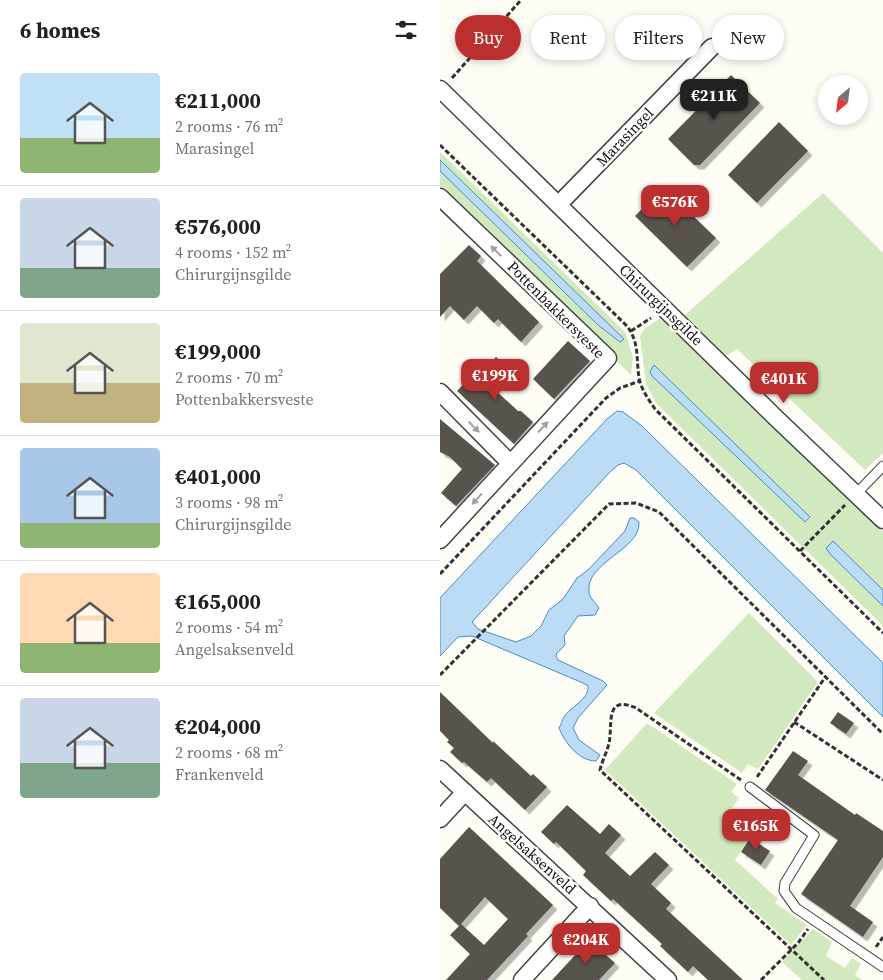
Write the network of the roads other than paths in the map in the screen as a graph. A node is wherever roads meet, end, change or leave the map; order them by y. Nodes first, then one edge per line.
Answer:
1 (712, 47) dead end
2 (441, 90) edge
3 (440, 197) edge
4 (559, 204) junction
5 (440, 392) edge
6 (510, 463) junction
7 (883, 466) edge
8 (856, 494) junction
9 (883, 520) edge
10 (440, 540) edge
11 (440, 769) edge
12 (750, 786) road end
13 (465, 792) junction
14 (440, 819) edge
15 (590, 906) junction
16 (883, 968) edge
17 (522, 980) edge
18 (668, 980) edge

1 - 4 street, Marasingel
2 - 4 street, Chirurgijnsgilde
6 -> 3 street, Pottenbakkersveste
4 - 8 street, Chirurgijnsgilde
5 -> 6 street
6 -> 10 street
7 - 8 lane
8 - 9 street, Chirurgijnsgilde
11 - 13 street, Angelsaksenveld
12 - 16 lane
13 - 14 street
13 - 15 street, Angelsaksenveld
15 - 17 street
15 - 18 street, Angelsaksenveld

